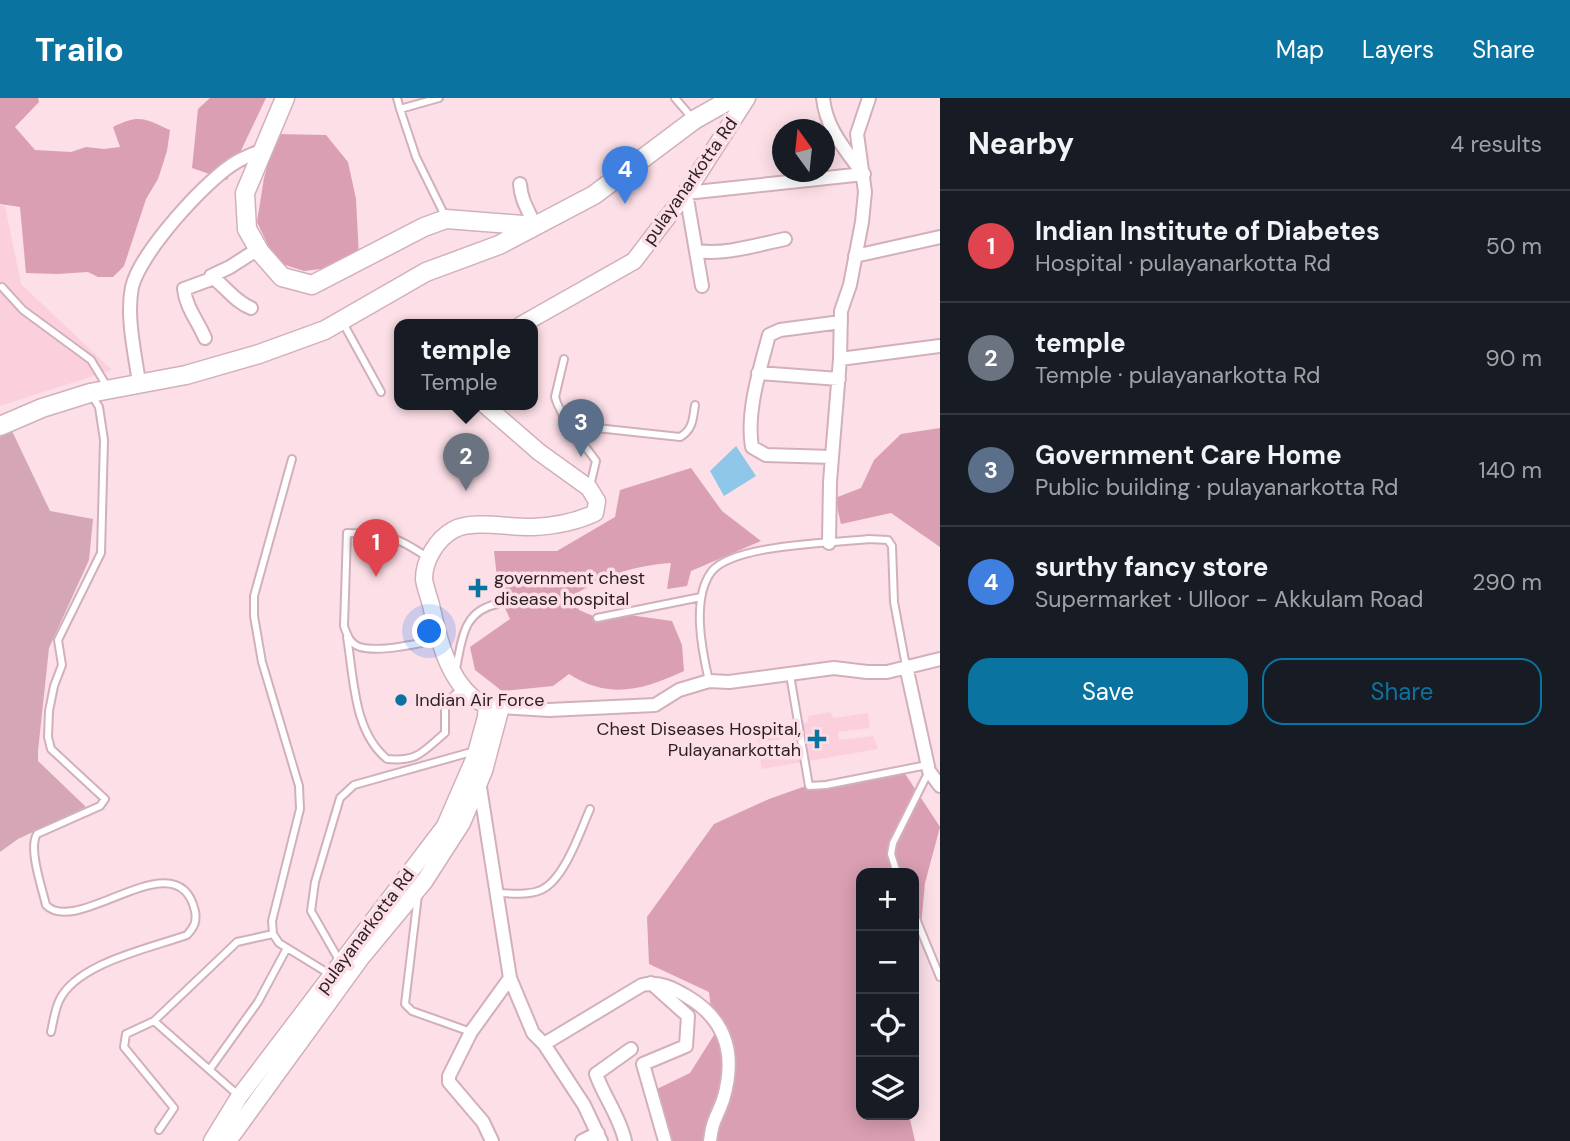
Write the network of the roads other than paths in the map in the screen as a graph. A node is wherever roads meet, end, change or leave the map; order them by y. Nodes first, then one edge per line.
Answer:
1 (285, 98) edge
2 (397, 98) edge
3 (439, 98) edge
4 (676, 98) edge
5 (733, 98) edge
6 (747, 98) edge
7 (823, 98) edge
8 (869, 98) edge
9 (400, 108) junction
10 (694, 120) junction
11 (262, 150) junction
12 (864, 174) junction
13 (520, 184) dead end
14 (686, 193) junction
15 (446, 219) junction
16 (535, 226) junction
17 (940, 237) edge
18 (785, 239) dead end
19 (258, 249) junction
20 (697, 251) junction
21 (855, 256) junction
22 (214, 278) junction
23 (702, 286) dead end
24 (2, 287) dead end
25 (251, 308) dead end
26 (532, 319) edge
27 (341, 320) junction
28 (841, 321) junction
29 (205, 338) dead end
30 (940, 346) edge
31 (564, 359) dead end
32 (840, 359) junction
33 (758, 373) junction
34 (839, 379) junction
35 (139, 383) junction
36 (109, 390) junction
37 (90, 393) junction
38 (380, 393) dead end
39 (695, 405) dead end
40 (491, 410) edge
41 (569, 425) junction
42 (0, 426) edge
43 (832, 457) junction
44 (292, 459) dead end
45 (589, 488) junction
46 (830, 543) junction
47 (429, 558) junction
48 (701, 597) junction
49 (497, 604) dead end
50 (597, 618) dead end
51 (348, 637) junction
52 (439, 640) junction
53 (940, 659) edge
54 (906, 666) junction
55 (790, 673) junction
56 (459, 681) junction
57 (709, 681) junction
58 (494, 706) junction
59 (476, 754) junction
60 (928, 768) junction
61 (479, 783) junction
62 (940, 786) edge
63 (590, 809) dead end
64 (895, 868) edge
65 (420, 887) junction
66 (496, 893) junction
67 (919, 926) edge
68 (273, 934) junction
69 (287, 948) junction
70 (335, 968) junction
71 (940, 977) edge
72 (510, 978) junction
73 (651, 983) junction
74 (154, 1021) junction
75 (51, 1032) dead end
76 (471, 1032) junction
77 (544, 1044) junction
78 (631, 1049) dead end
79 (210, 1069) junction
80 (239, 1097) junction
81 (159, 1130) dead end
82 (599, 1137) edge
83 (212, 1141) edge
84 (228, 1141) edge
85 (492, 1141) edge
86 (582, 1141) edge
87 (625, 1141) edge
88 (665, 1141) edge
89 (710, 1141) edge

1 - 11 main road
2 - 9 lane
3 - 9 lane
4 - 10 lane
5 - 10 main road
6 - 14 street, pulayanarkotta Rd
7 - 12 street
8 - 12 street
9 - 15 lane
10 - 16 main road
11 - 19 main road
11 - 35 street
12 - 14 street
12 - 21 street
13 - 16 street
14 - 20 street
14 - 26 street, pulayanarkotta Rd
15 - 16 main road
15 - 19 main road
16 - 27 main road
17 - 21 street
18 - 20 street
19 - 22 street
20 - 23 street
21 - 28 street
22 - 25 street
22 - 29 street
24 - 36 lane
27 - 35 main road
27 - 38 lane
28 - 32 street
28 - 33 street
30 - 32 street
31 - 41 lane
32 - 34 street
33 - 34 street
33 - 43 street
34 - 43 street
35 - 36 main road
36 - 37 main road
37 - 42 main road
37 - 75 lane
39 - 41 lane
40 - 45 street
41 - 45 lane
43 - 46 street
44 - 68 lane
45 - 47 street
46 - 48 lane
46 - 54 lane
47 - 51 lane
47 - 52 street
48 - 50 lane
48 - 57 lane
49 - 56 lane
51 - 52 lane
51 - 56 lane
52 - 56 street
53 - 54 street
54 - 55 street
54 - 60 street
55 - 57 street
55 - 60 lane
56 - 58 street
57 - 58 street
58 - 59 street, pulayanarkotta Rd
58 - 61 street
59 - 61 street
59 - 70 street, pulayanarkotta Rd
59 - 70 lane
60 - 62 street
60 - 64 lane
61 - 65 street
61 - 66 street
63 - 66 lane
65 - 76 lane
65 - 84 street
66 - 72 street
67 - 71 lane
68 - 69 lane
68 - 74 lane
69 - 70 lane
69 - 79 lane
70 - 80 street, pulayanarkotta Rd
72 - 76 street
72 - 77 street
73 - 77 street
73 - 88 street
73 - 89 street
74 - 79 lane
74 - 81 lane
76 - 85 street
77 - 82 street
78 - 87 street
79 - 80 lane
80 - 83 street, pulayanarkotta Rd
82 - 86 street

